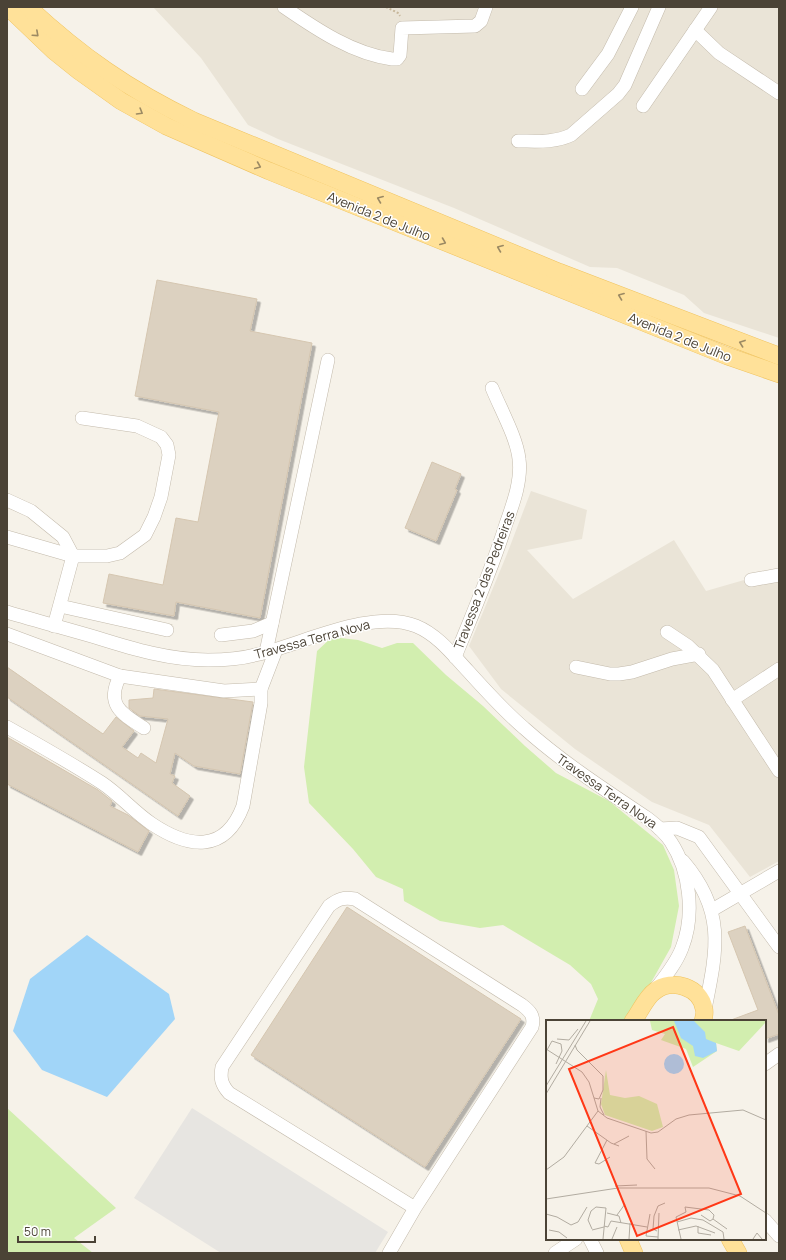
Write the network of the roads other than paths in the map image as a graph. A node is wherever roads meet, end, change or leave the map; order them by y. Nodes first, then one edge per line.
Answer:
1 (8, 7) edge
2 (28, 7) edge
3 (284, 7) edge
4 (486, 7) edge
5 (632, 7) edge
6 (659, 7) edge
7 (711, 7) edge
8 (695, 30) junction
9 (582, 89) dead end
10 (779, 93) edge
11 (643, 106) dead end
12 (518, 141) dead end
13 (779, 356) edge
14 (328, 360) dead end
15 (779, 374) edge
16 (492, 388) dead end
17 (82, 418) dead end
18 (7, 500) edge
19 (7, 537) edge
20 (73, 556) junction
21 (779, 576) edge
22 (751, 580) dead end
23 (60, 606) junction
24 (7, 612) edge
25 (272, 623) junction
26 (54, 626) junction
27 (167, 630) dead end
28 (667, 632) dead end
29 (7, 634) edge
30 (221, 635) dead end
31 (271, 651) junction
32 (699, 654) junction
33 (455, 657) junction
34 (576, 667) dead end
35 (779, 669) edge
36 (120, 676) junction
37 (261, 689) junction
38 (732, 700) junction
39 (7, 727) edge
40 (144, 728) dead end
41 (779, 771) edge
42 (660, 829) junction
43 (678, 856) junction
44 (779, 870) edge
45 (740, 894) junction
46 (712, 910) junction
47 (779, 948) edge
48 (654, 991) junction
49 (704, 1015) edge
50 (634, 1020) edge
51 (779, 1054) edge
52 (766, 1063) edge
53 (415, 1208) junction
54 (766, 1221) edge
55 (779, 1236) edge
56 (574, 1240) edge
57 (590, 1240) edge
58 (628, 1240) edge
59 (731, 1240) edge
60 (389, 1253) edge
61 (555, 1253) edge
62 (597, 1253) edge
63 (634, 1253) edge
64 (738, 1253) edge

1 -> 15 main road, Avenida 2 de Julho
13 -> 2 main road, Avenida 2 de Julho
3 - 4 street
5 - 9 street
6 - 12 street
7 - 8 street
8 - 10 street
8 - 11 street
14 - 25 street
16 - 33 street, Travessa 2 das Pedreiras
17 - 20 street
18 - 20 street
19 - 20 street
20 - 23 street
21 - 22 street
23 - 26 street
23 - 27 street
24 - 26 street, Travessa Terra Nova
25 - 30 street
25 - 31 street
26 - 31 street, Travessa Terra Nova
28 - 32 street
29 - 36 street
31 - 33 street, Travessa Terra Nova
31 - 37 street
32 - 34 street
32 - 38 street
33 - 42 street, Travessa Terra Nova
35 - 38 street
36 - 37 street
36 - 40 street
37 - 39 street
38 - 41 street
42 - 43 street, Travessa Terra Nova
42 - 45 street
43 - 46 street
43 - 48 street
44 - 45 street
45 - 46 street
45 - 47 street
46 - 49 street
48 - 49 main road
48 - 50 main road
51 - 52 street
53 - 53 street
53 - 60 street
54 - 55 street
56 - 61 street
57 - 62 street
58 - 63 main road
59 - 64 main road

